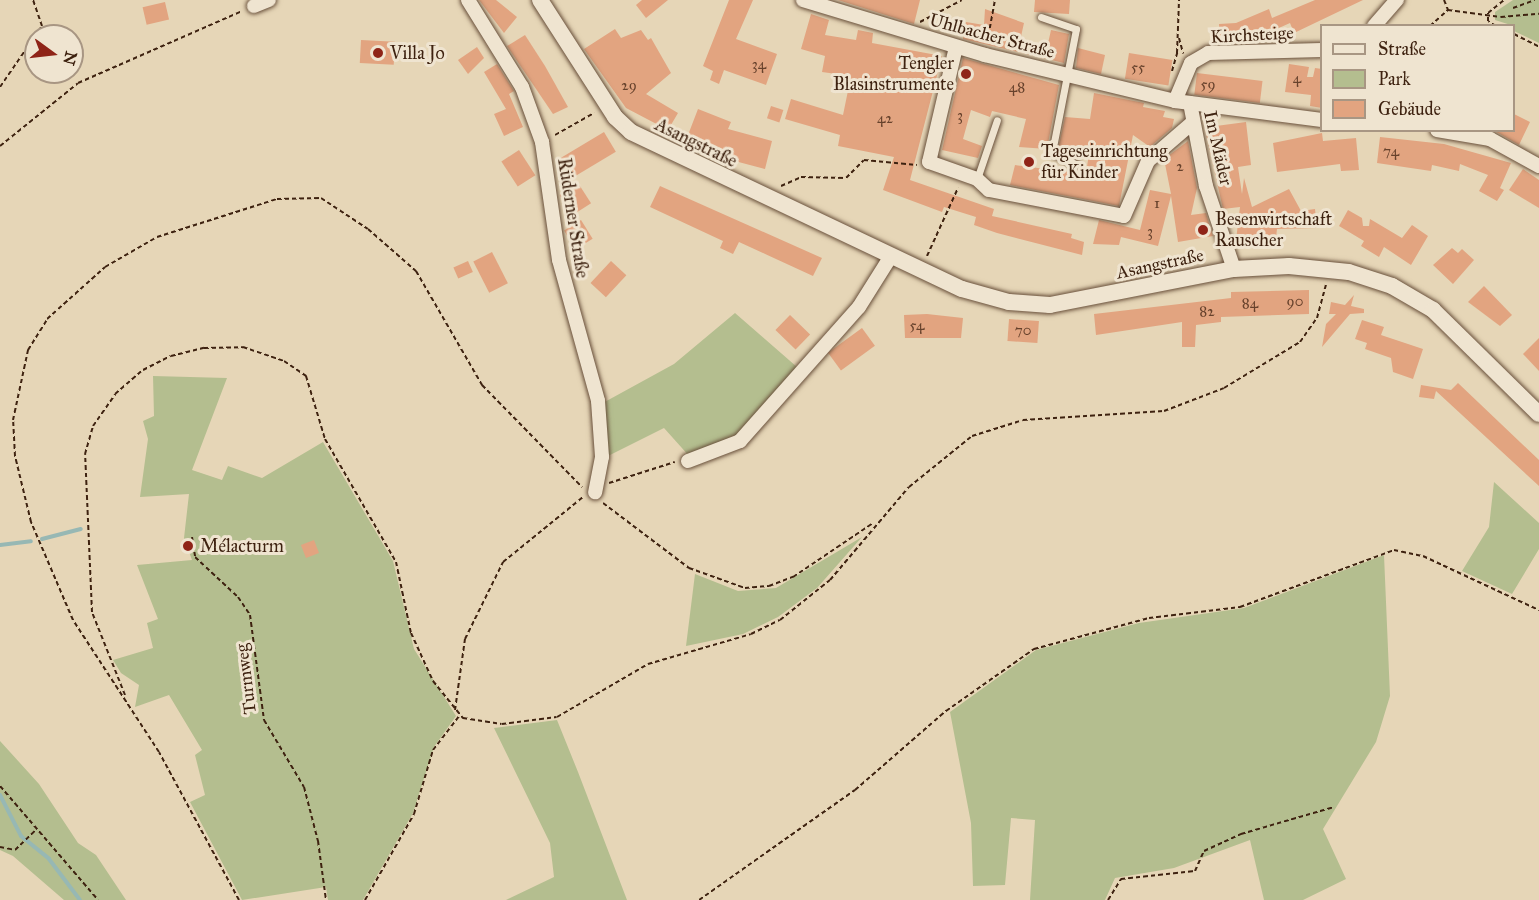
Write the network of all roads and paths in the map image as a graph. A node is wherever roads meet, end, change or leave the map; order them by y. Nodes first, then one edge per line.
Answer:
1 (33, 0) edge
2 (269, 0) edge
3 (468, 0) edge
4 (540, 0) edge
5 (962, 0) edge
6 (995, 0) edge
7 (1179, 0) edge
8 (1397, 0) edge
9 (1444, 0) edge
10 (1504, 0) edge
11 (1535, 0) edge
12 (811, 1) edge
13 (254, 6) joint
14 (1514, 8) dead end
15 (1448, 10) junction
16 (1488, 14) junction
17 (1539, 14) edge
18 (1041, 17) dead end
19 (1376, 24) edge
20 (1432, 24) edge
21 (1493, 24) edge
22 (909, 32) junction
23 (1515, 35) edge
24 (1178, 36) junction
25 (956, 47) junction
26 (1539, 47) edge
27 (1320, 50) edge
28 (1182, 51) dead end
29 (985, 55) junction
30 (1069, 75) junction
31 (0, 87) edge
32 (1171, 99) junction
33 (1190, 103) junction
34 (607, 105) junction
35 (997, 120) dead end
36 (1320, 120) edge
37 (1192, 123) junction
38 (1449, 132) edge
39 (542, 142) junction
40 (0, 146) edge
41 (1076, 164) dead end
42 (914, 165) dead end
43 (1539, 166) edge
44 (977, 179) junction
45 (956, 195) dead end
46 (768, 199) junction
47 (891, 256) junction
48 (1234, 269) junction
49 (1328, 269) junction
50 (920, 270) junction
51 (1539, 414) edge
52 (688, 461) joint
53 (594, 490) junction
54 (875, 522) junction
55 (192, 537) dead end
56 (1539, 610) edge
57 (125, 695) junction
58 (454, 710) junction
59 (460, 715) junction
60 (0, 786) edge
61 (1334, 807) dead end
62 (36, 830) junction
63 (0, 847) edge
64 (98, 900) edge
65 (239, 900) edge
66 (326, 900) edge
67 (365, 900) edge
68 (699, 900) edge
69 (1108, 900) edge

1 - 31 path
2 - 13 street
3 - 39 street, Rüderner Straße
4 - 34 street, Asangstraße
5 - 22 path
6 - 29 path
7 - 24 path
8 - 19 street
9 - 15 path
10 - 16 path
11 - 14 path
12 - 22 street, Uhlbacher Straße
13 - 40 path
15 - 16 path
15 - 20 path
16 - 17 path
16 - 21 path
18 - 30 lane
22 - 25 street, Uhlbacher Straße
23 - 26 path
24 - 28 path
24 - 32 path
25 - 29 street, Uhlbacher Straße
25 - 44 street
27 - 32 street, Kirchsteige
29 - 30 street, Uhlbacher Straße
30 - 32 street, Uhlbacher Straße
30 - 41 lane, Uhlbacher Straße
32 - 33 street, Uhlbacher Straße
33 - 36 street, Uhlbacher Straße
33 - 37 street, Im Mäder
34 - 39 path
34 - 46 street, Asangstraße
35 - 44 lane
37 - 44 street
37 - 48 street, Im Mäder
38 - 43 street
39 - 53 street, Rüderner Straße
42 - 46 path
45 - 50 path
46 - 47 street, Asangstraße
47 - 50 street, Asangstraße
47 - 52 street
48 - 49 street, Asangstraße
48 - 50 street, Asangstraße
49 - 51 street, Asangstraße
49 - 54 path
52 - 53 path
53 - 54 path
53 - 57 path
53 - 58 path
54 - 59 path
55 - 66 path, Turmweg
56 - 68 path
57 - 58 path
57 - 65 path
58 - 59 path
59 - 67 path
60 - 62 path
61 - 69 path
62 - 63 path
62 - 64 path

